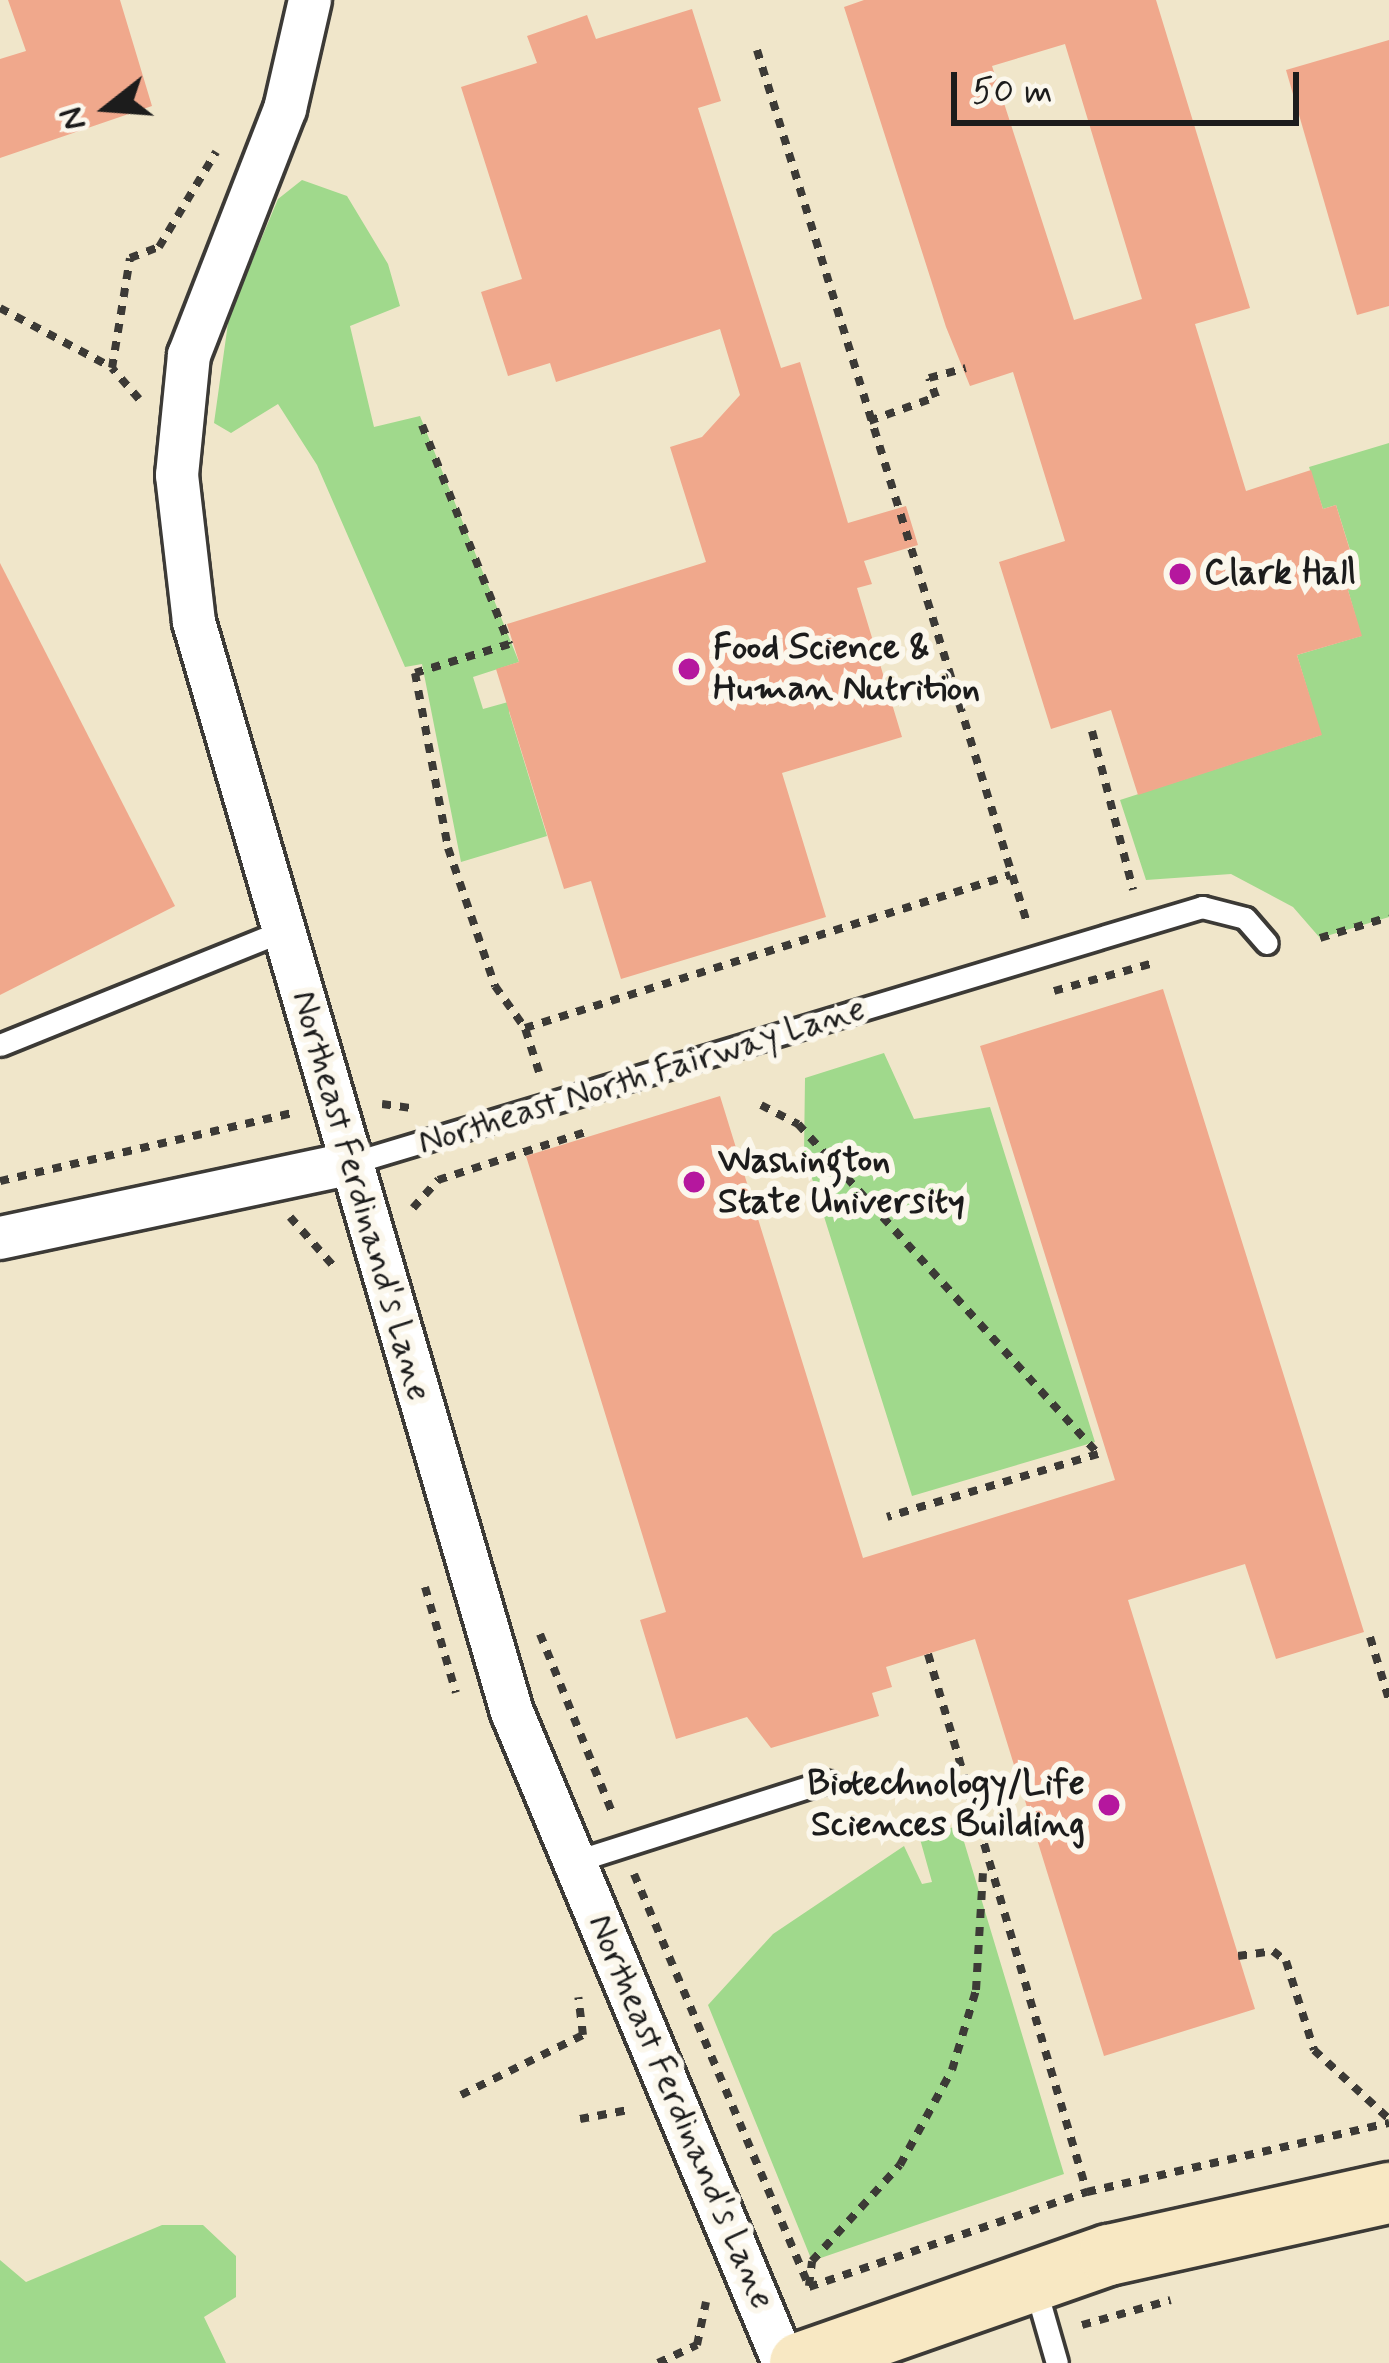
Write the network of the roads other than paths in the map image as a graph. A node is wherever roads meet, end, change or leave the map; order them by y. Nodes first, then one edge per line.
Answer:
1 (310, 0) edge
2 (282, 931) junction
3 (1267, 944) dead end
4 (0, 1045) edge
5 (352, 1163) junction
6 (0, 1238) edge
7 (826, 1781) dead end
8 (576, 1861) junction
9 (1389, 2193) edge
10 (1041, 2307) junction
11 (784, 2363) edge
12 (800, 2363) edge
13 (1057, 2363) edge

1 - 2 street, Northeast Ferdinand's Lane
2 - 4 lane
2 - 5 street, Northeast Ferdinand's Lane
3 - 5 lane, Northeast North Fairway Lane
5 - 6 street, Northeast North Fairway Lane
5 - 8 street, Northeast Ferdinand's Lane
7 - 8 lane
8 - 11 street, Northeast Ferdinand's Lane
9 - 10 main road
10 - 12 main road
10 - 13 lane

